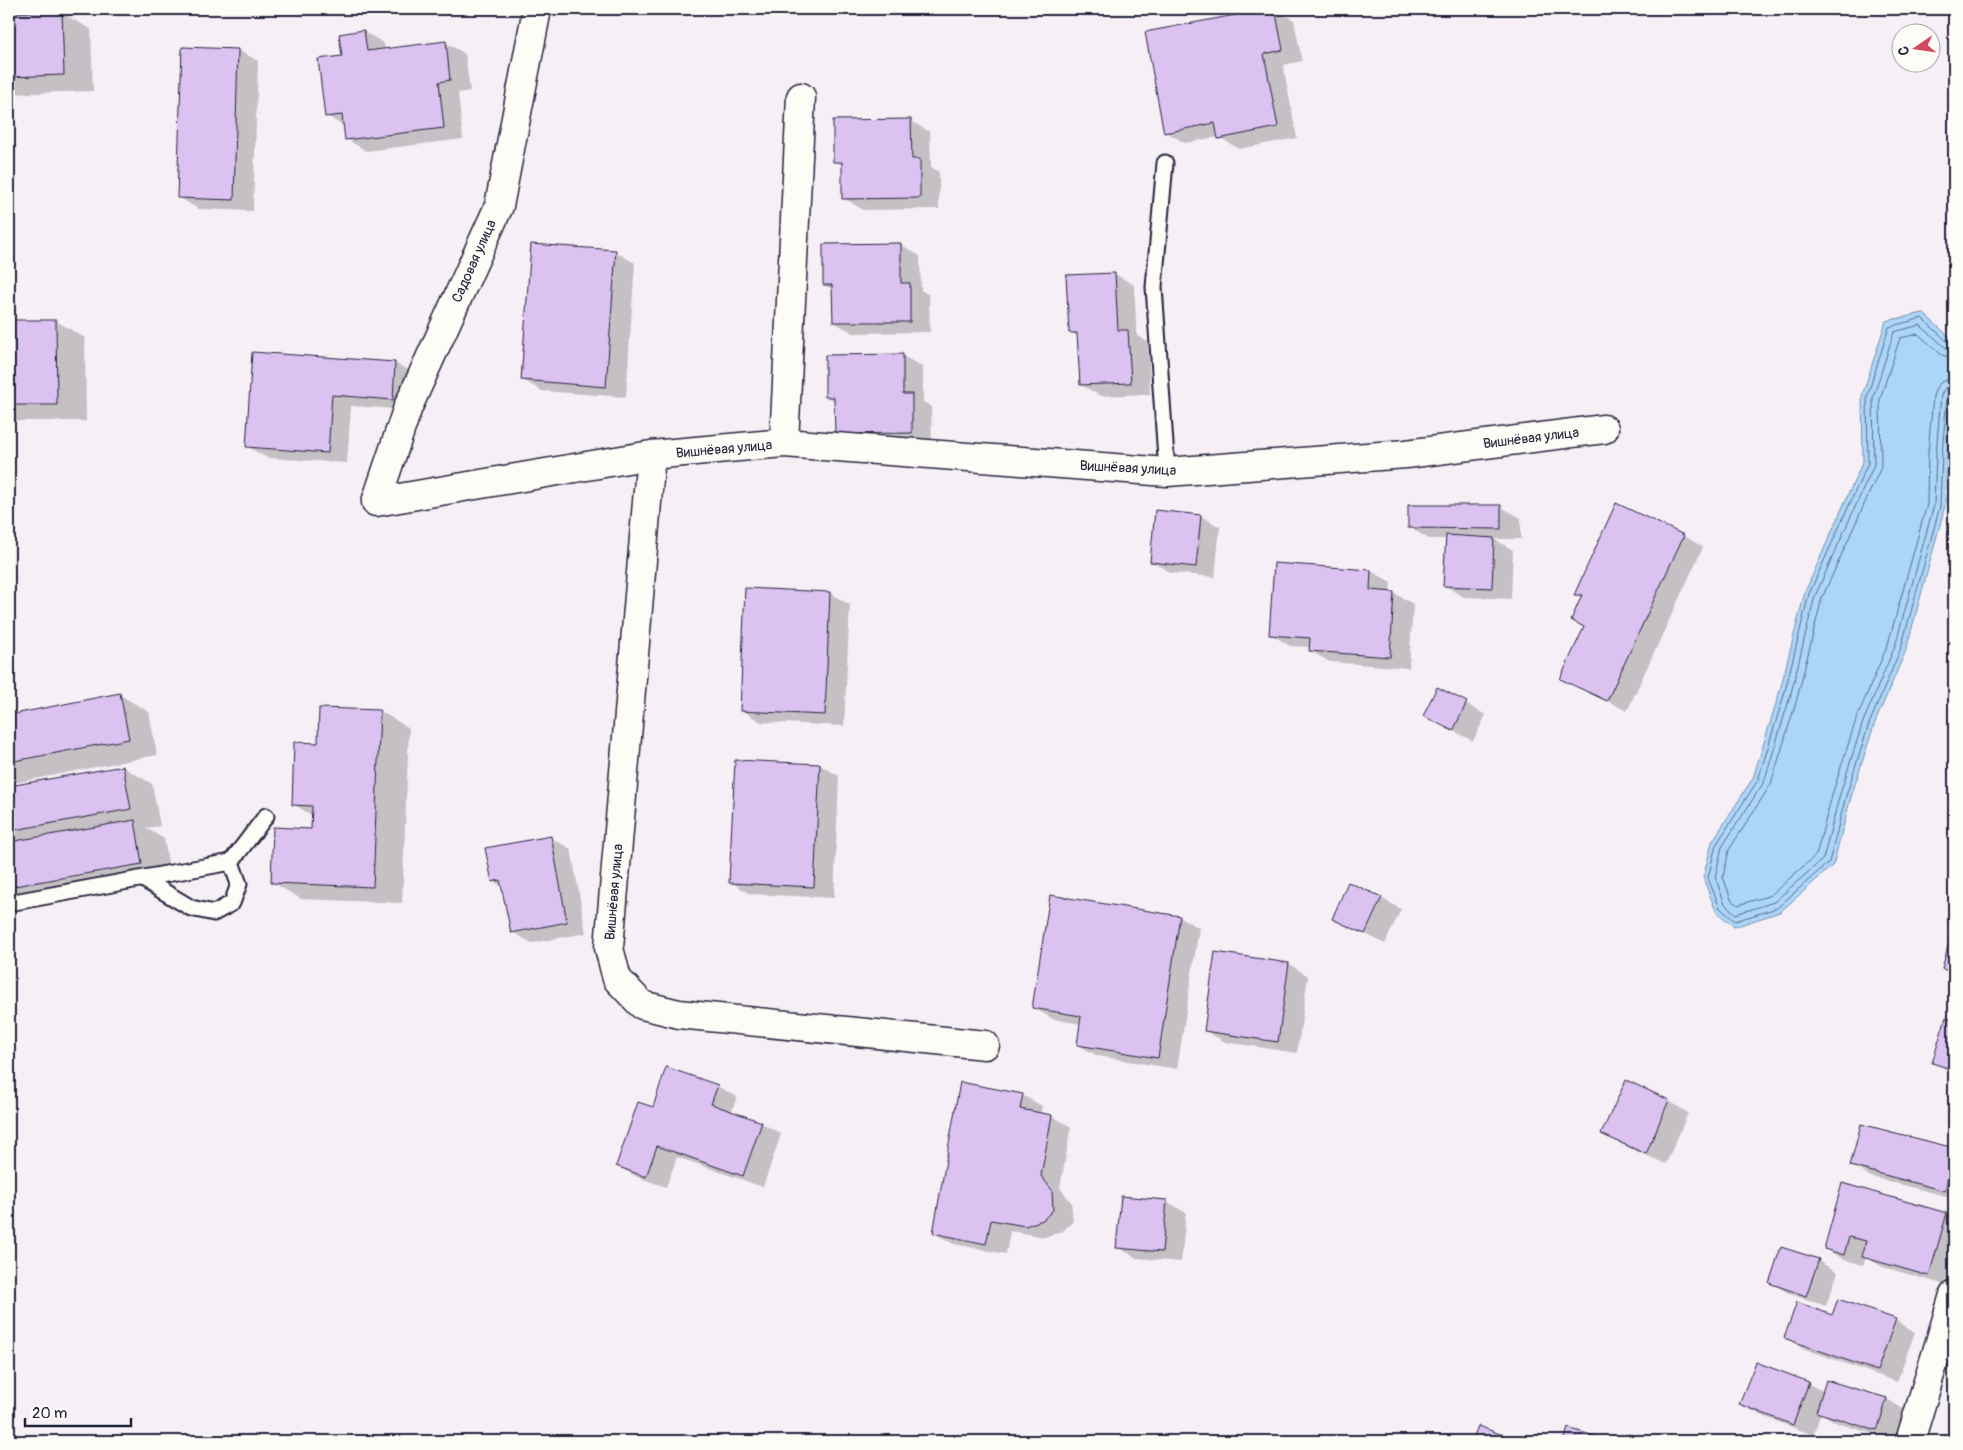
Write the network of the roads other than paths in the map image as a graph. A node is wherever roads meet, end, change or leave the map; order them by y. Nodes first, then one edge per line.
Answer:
1 (537, 9) edge
2 (801, 96) dead end
3 (1165, 162) dead end
4 (1604, 429) dead end
5 (784, 443) junction
6 (651, 455) junction
7 (1167, 472) junction
8 (376, 502) joint
9 (266, 816) dead end
10 (232, 862) junction
11 (143, 879) junction
12 (9, 903) edge
13 (985, 1045) dead end
14 (1954, 1295) edge
15 (1910, 1441) edge

1 - 8 street, Садовая улица
2 - 5 street
3 - 7 lane
4 - 7 street, Вишнёвая улица
5 - 6 street, Вишнёвая улица
5 - 7 street, Вишнёвая улица
6 - 8 street, Вишнёвая улица
6 - 13 street, Вишнёвая улица
9 - 10 lane
10 - 11 lane
10 - 11 lane
11 - 12 lane
14 - 15 street

